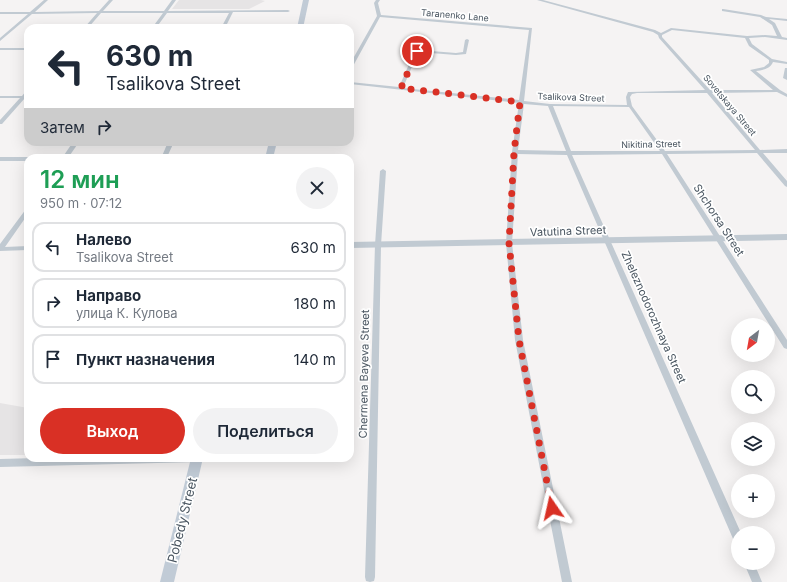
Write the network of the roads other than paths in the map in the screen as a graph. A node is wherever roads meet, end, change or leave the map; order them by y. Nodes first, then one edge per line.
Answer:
1 (46, 0) edge
2 (111, 0) edge
3 (174, 0) edge
4 (306, 0) edge
5 (378, 0) edge
6 (539, 0) edge
7 (723, 10) dead end
8 (166, 11) junction
9 (232, 11) junction
10 (288, 11) dead end
11 (102, 12) junction
12 (0, 13) edge
13 (32, 13) junction
14 (379, 16) junction
15 (764, 18) junction
16 (787, 20) edge
17 (90, 24) edge
18 (157, 24) edge
19 (225, 24) edge
20 (301, 24) edge
21 (660, 35) junction
22 (423, 36) dead end
23 (747, 37) junction
24 (780, 38) junction
25 (787, 39) edge
26 (0, 40) edge
27 (467, 40) dead end
28 (0, 49) edge
29 (24, 49) edge
30 (417, 51) junction
31 (771, 60) junction
32 (354, 61) edge
33 (787, 63) edge
34 (787, 69) edge
35 (787, 79) edge
36 (354, 83) edge
37 (401, 88) junction
38 (708, 91) junction
39 (778, 91) junction
40 (24, 95) edge
41 (787, 96) edge
42 (0, 97) edge
43 (24, 98) edge
44 (520, 102) junction
45 (550, 105) junction
46 (630, 106) junction
47 (0, 123) edge
48 (758, 151) junction
49 (787, 151) edge
50 (514, 152) junction
51 (570, 153) junction
52 (664, 153) junction
53 (0, 159) edge
54 (24, 159) edge
55 (383, 171) dead end
56 (787, 185) edge
57 (24, 216) edge
58 (787, 237) edge
59 (719, 238) junction
60 (608, 240) junction
61 (509, 243) junction
62 (378, 244) junction
63 (354, 245) edge
64 (24, 248) edge
65 (0, 249) edge
66 (787, 346) edge
67 (39, 462) edge
68 (196, 462) edge
69 (0, 463) edge
70 (733, 526) edge
71 (752, 570) edge
72 (370, 577) dead end
73 (167, 582) edge
74 (567, 582) edge
75 (758, 582) edge

1 - 13 street
2 - 11 street
3 - 8 street
4 - 20 main road
5 - 14 street
6 - 21 street
7 - 15 street
8 - 9 street
8 - 11 street
8 - 18 street
9 - 10 street
9 - 19 street
11 - 13 street
11 - 17 street
12 - 13 street
13 - 26 street
14 - 32 street
14 - 44 street, Taranenko Lane
15 - 16 street
15 - 24 street
21 - 23 street
21 - 38 street, Sovetskaya Street
22 - 30 street
23 - 24 street
23 - 31 street
24 - 25 street
27 - 30 street
28 - 29 street
30 - 37 street
31 - 33 street
31 - 39 street
34 - 35 street
36 - 37 street, Tsalikova Street
37 - 44 street, Tsalikova Street
38 - 39 street
38 - 46 street
38 - 48 street, Sovetskaya Street
39 - 41 street
40 - 42 street
43 - 47 street
44 - 45 street, Tsalikova Street
44 - 50 street
45 - 46 street, Tsalikova Street
45 - 51 street, Zheleznodorozhnaya Street
46 - 52 street, Shchorsa Street
48 - 49 street, Nikitina Street
48 - 52 street, Nikitina Street
48 - 56 street, Sovetskaya Street
50 - 51 street, Nikitina Street
50 - 61 street
51 - 52 street, Nikitina Street
51 - 60 street, Zheleznodorozhnaya Street
52 - 59 street, Shchorsa Street
53 - 54 street
55 - 62 street, Chermena Bayeva Street
57 - 65 street
58 - 59 street, Vatutina Street
59 - 60 street, Vatutina Street
59 - 66 street, Shchorsa Street
60 - 61 street, Vatutina Street
60 - 70 street, Zheleznodorozhnaya Street
61 - 62 street, Vatutina Street
61 - 74 street
62 - 63 street, Vatutina Street
62 - 72 street, Chermena Bayeva Street
64 - 65 street
67 - 69 street
68 - 73 main road, Pobedy Street
71 - 75 street

